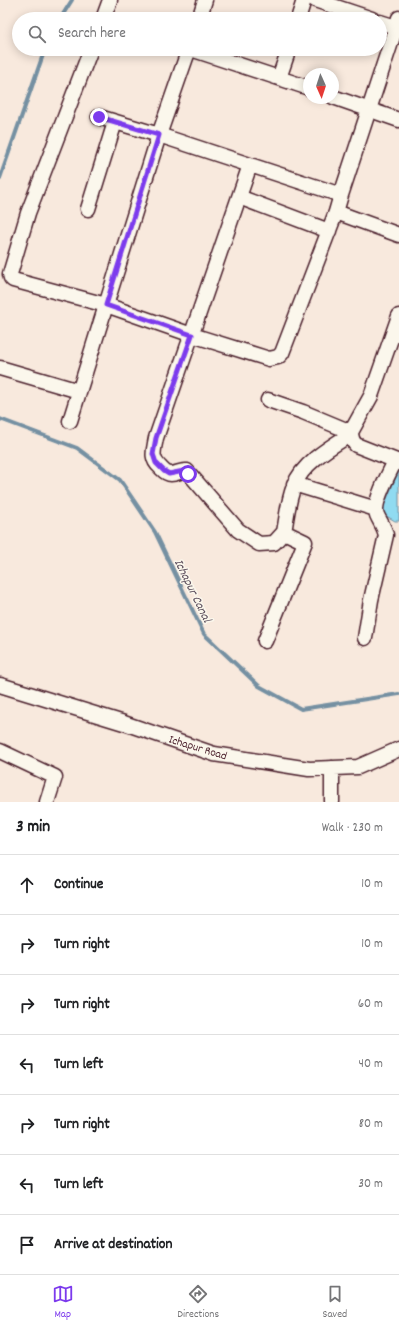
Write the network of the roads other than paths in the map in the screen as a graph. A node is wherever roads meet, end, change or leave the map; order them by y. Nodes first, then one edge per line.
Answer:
1 (110, 0) edge
2 (205, 0) edge
3 (304, 0) edge
4 (315, 0) edge
5 (106, 12) edge
6 (201, 12) edge
7 (300, 12) edge
8 (351, 12) edge
9 (397, 22) edge
10 (387, 52) edge
11 (88, 56) edge
12 (187, 56) edge
13 (212, 56) edge
14 (286, 56) edge
15 (386, 56) edge
16 (280, 78) junction
17 (303, 86) edge
18 (339, 99) edge
19 (368, 110) junction
20 (99, 117) dead end
21 (399, 120) edge
22 (116, 122) junction
23 (159, 135) junction
24 (250, 165) junction
25 (341, 195) junction
26 (239, 197) junction
27 (88, 209) dead end
28 (336, 212) junction
29 (329, 231) junction
30 (399, 235) edge
31 (106, 305) junction
32 (399, 316) edge
33 (192, 335) junction
34 (0, 368) edge
35 (79, 391) junction
36 (268, 400) dead end
37 (70, 421) dead end
38 (351, 433) junction
39 (397, 461) edge
40 (294, 484) junction
41 (376, 509) junction
42 (284, 532) junction
43 (365, 638) dead end
44 (265, 641) dead end
45 (0, 685) edge
46 (399, 749) edge
47 (0, 751) edge
48 (332, 768) junction
49 (47, 802) edge
50 (332, 802) edge

1 - 5 street
2 - 6 street
3 - 7 street
4 - 8 street
9 - 10 street
11 - 31 street
12 - 23 street
13 - 16 street
14 - 16 street
15 - 19 street
16 - 17 street
18 - 19 street
19 - 21 street
19 - 25 street
20 - 22 street
22 - 23 street
22 - 27 street
23 - 24 street
23 - 31 street
24 - 25 street
24 - 26 street
25 - 28 street
26 - 29 street
26 - 33 street
28 - 29 street
28 - 30 street
29 - 33 street
31 - 33 street
31 - 35 street
32 - 38 street
33 - 42 street
34 - 35 street
35 - 37 street
36 - 38 street
38 - 39 street
38 - 40 street
39 - 41 street
40 - 41 street
40 - 42 street
41 - 43 street
42 - 44 street
45 - 48 street, Ichapur Road
46 - 48 street, Ichapur Road
47 - 49 street
48 - 50 street

